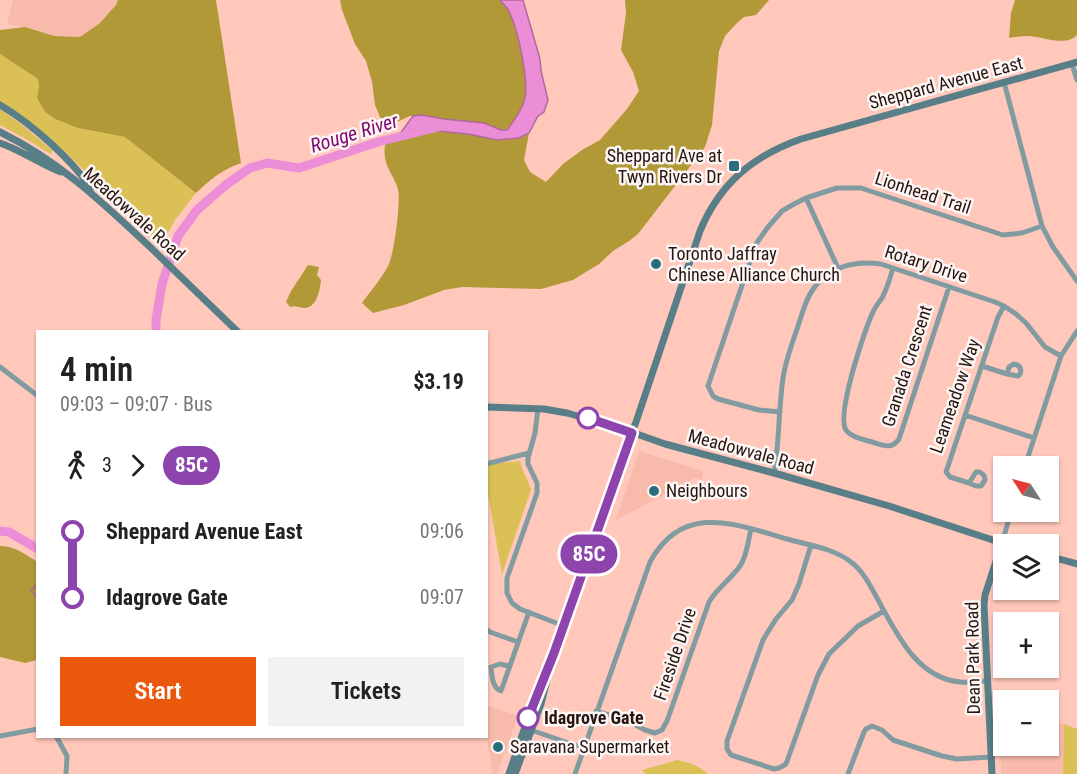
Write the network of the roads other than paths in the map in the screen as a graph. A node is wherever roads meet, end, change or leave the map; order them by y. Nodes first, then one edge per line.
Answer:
1 (1075, 63) edge
2 (1077, 80) edge
3 (1004, 82) junction
4 (0, 105) edge
5 (0, 132) edge
6 (0, 143) edge
7 (72, 177) junction
8 (98, 198) junction
9 (806, 198) junction
10 (1042, 226) junction
11 (838, 268) junction
12 (893, 268) junction
13 (1077, 281) edge
14 (949, 287) junction
15 (1004, 306) junction
16 (236, 330) edge
17 (1077, 332) edge
18 (1061, 356) junction
19 (982, 366) junction
20 (0, 367) edge
21 (1007, 374) dead end
22 (36, 394) edge
23 (488, 407) edge
24 (538, 409) junction
25 (780, 412) junction
26 (965, 416) junction
27 (632, 433) junction
28 (1034, 438) junction
29 (529, 453) junction
30 (1028, 456) edge
31 (488, 463) edge
32 (774, 473) junction
33 (969, 483) dead end
34 (751, 529) junction
35 (993, 540) edge
36 (811, 545) junction
37 (1059, 559) edge
38 (1077, 564) edge
39 (993, 574) edge
40 (884, 611) junction
41 (529, 612) junction
42 (564, 626) junction
43 (488, 630) edge
44 (518, 642) junction
45 (509, 666) junction
46 (987, 681) junction
47 (596, 711) junction
48 (36, 729) edge
49 (528, 729) junction
50 (0, 736) edge
51 (57, 738) edge
52 (583, 748) junction
53 (991, 758) junction
54 (66, 774) edge
55 (509, 774) edge
56 (515, 774) edge
57 (574, 774) edge
58 (848, 774) edge
59 (992, 774) edge

1 - 2 street
1 - 3 main road, Sheppard Avenue East
3 - 10 street
3 - 27 main road, Sheppard Avenue East
4 - 8 main road
5 - 7 main road, Meadowvale Road
6 - 7 main road
7 - 8 main road, Meadowvale Road
8 - 16 main road, Meadowvale Road
9 - 10 street, Lionhead Trail
9 - 11 street
9 - 25 street, Lionhead Trail
10 - 13 street
11 - 12 street, Rotary Drive
11 - 25 street, Rotary Drive
12 - 14 street, Rotary Drive
12 - 14 street, Granada Crescent
14 - 15 street, Rotary Drive
15 - 18 street, Rotary Drive
15 - 19 street, Leameadow Way
17 - 18 street
18 - 28 street
19 - 21 street
19 - 26 street, Leameadow Way
20 - 22 street
23 - 24 main road, Meadowvale Road
24 - 27 main road, Meadowvale Road
24 - 29 street
25 - 32 street, Rotary Drive
26 - 28 street
26 - 33 street, Leameadow Way
27 - 32 main road, Meadowvale Road
27 - 42 main road, Sheppard Avenue East
28 - 30 street
29 - 31 street
29 - 41 street
32 - 35 main road, Meadowvale Road
34 - 36 street
34 - 47 street
34 - 47 street, Fireside Drive
36 - 40 street
36 - 40 street
37 - 38 main road
39 - 46 main road, Dean Park Road
40 - 46 street
41 - 42 street
41 - 44 street
42 - 49 main road, Sheppard Avenue East
43 - 44 street
44 - 45 street
45 - 45 street
46 - 53 main road, Dean Park Road
47 - 52 street
48 - 50 street
49 - 52 street
49 - 55 main road, Sheppard Avenue East
49 - 56 main road, Sheppard Avenue East
51 - 54 street
52 - 57 street
53 - 58 street
53 - 59 main road, Dean Park Road

